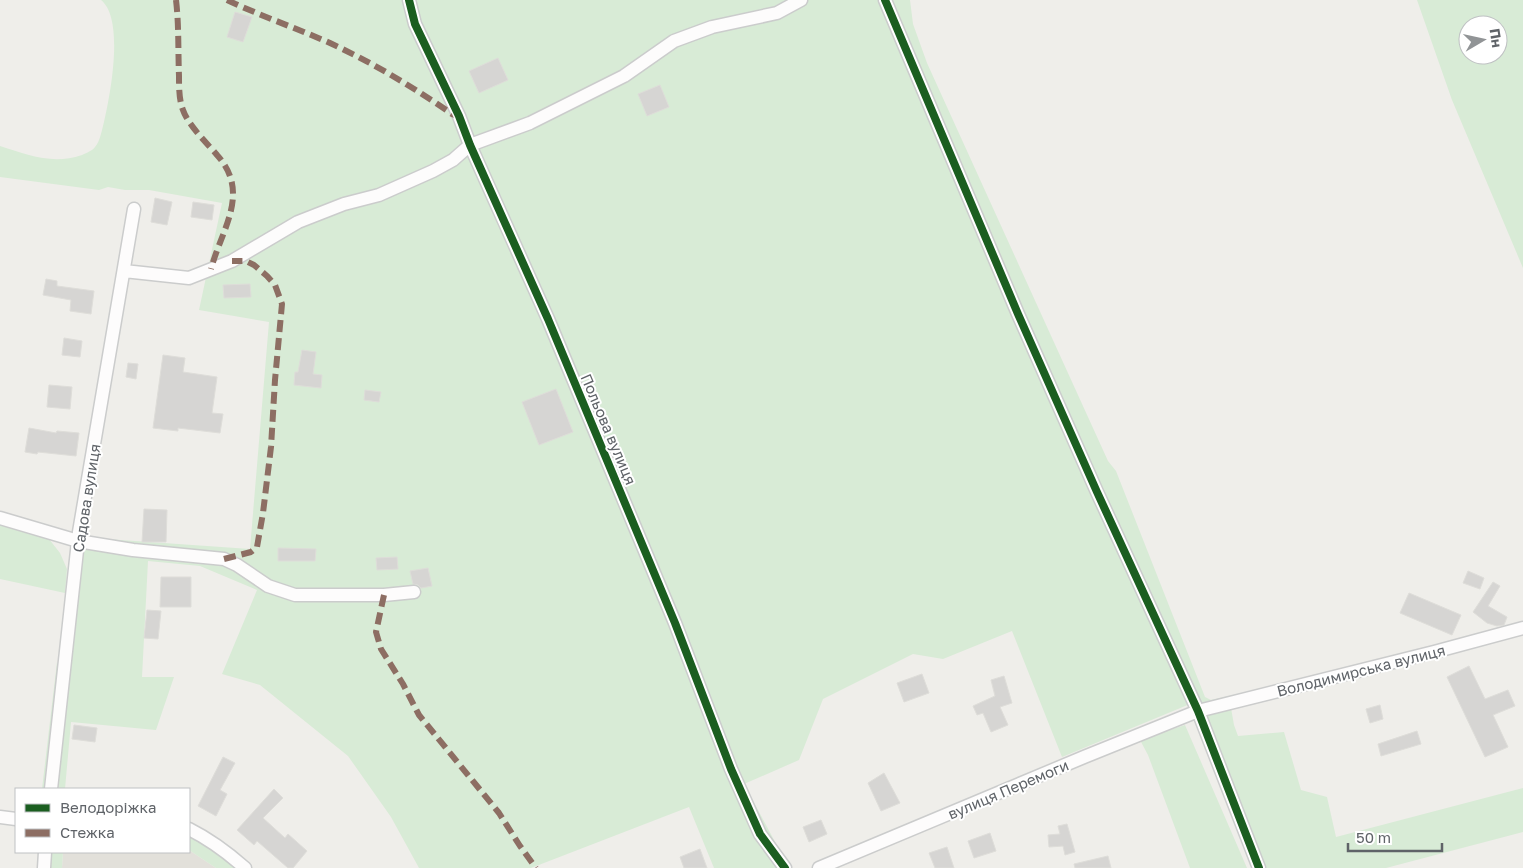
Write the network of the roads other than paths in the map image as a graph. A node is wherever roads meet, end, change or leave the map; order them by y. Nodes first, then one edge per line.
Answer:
1 (408, 0) edge
2 (801, 0) edge
3 (885, 0) edge
4 (470, 146) junction
5 (134, 210) dead end
6 (124, 271) junction
7 (0, 518) edge
8 (78, 541) junction
9 (414, 592) dead end
10 (1523, 628) edge
11 (1198, 711) junction
12 (51, 788) edge
13 (0, 817) edge
14 (15, 818) edge
15 (190, 829) edge
16 (45, 853) edge
17 (44, 868) edge
18 (245, 868) edge
19 (785, 868) edge
20 (819, 868) edge
21 (1259, 868) edge

1 - 4 street, Польова вулиця
2 - 4 street
3 - 11 street
4 - 6 street
4 - 19 street, Польова вулиця
5 - 6 street, Садова вулиця
6 - 8 street, Садова вулиця
7 - 8 street
8 - 9 street
8 - 12 street, Садова вулиця
10 - 11 street, Володимирська вулиця
11 - 20 street, вулиця Перемоги
11 - 21 street
13 - 14 street
15 - 18 street
16 - 17 street

